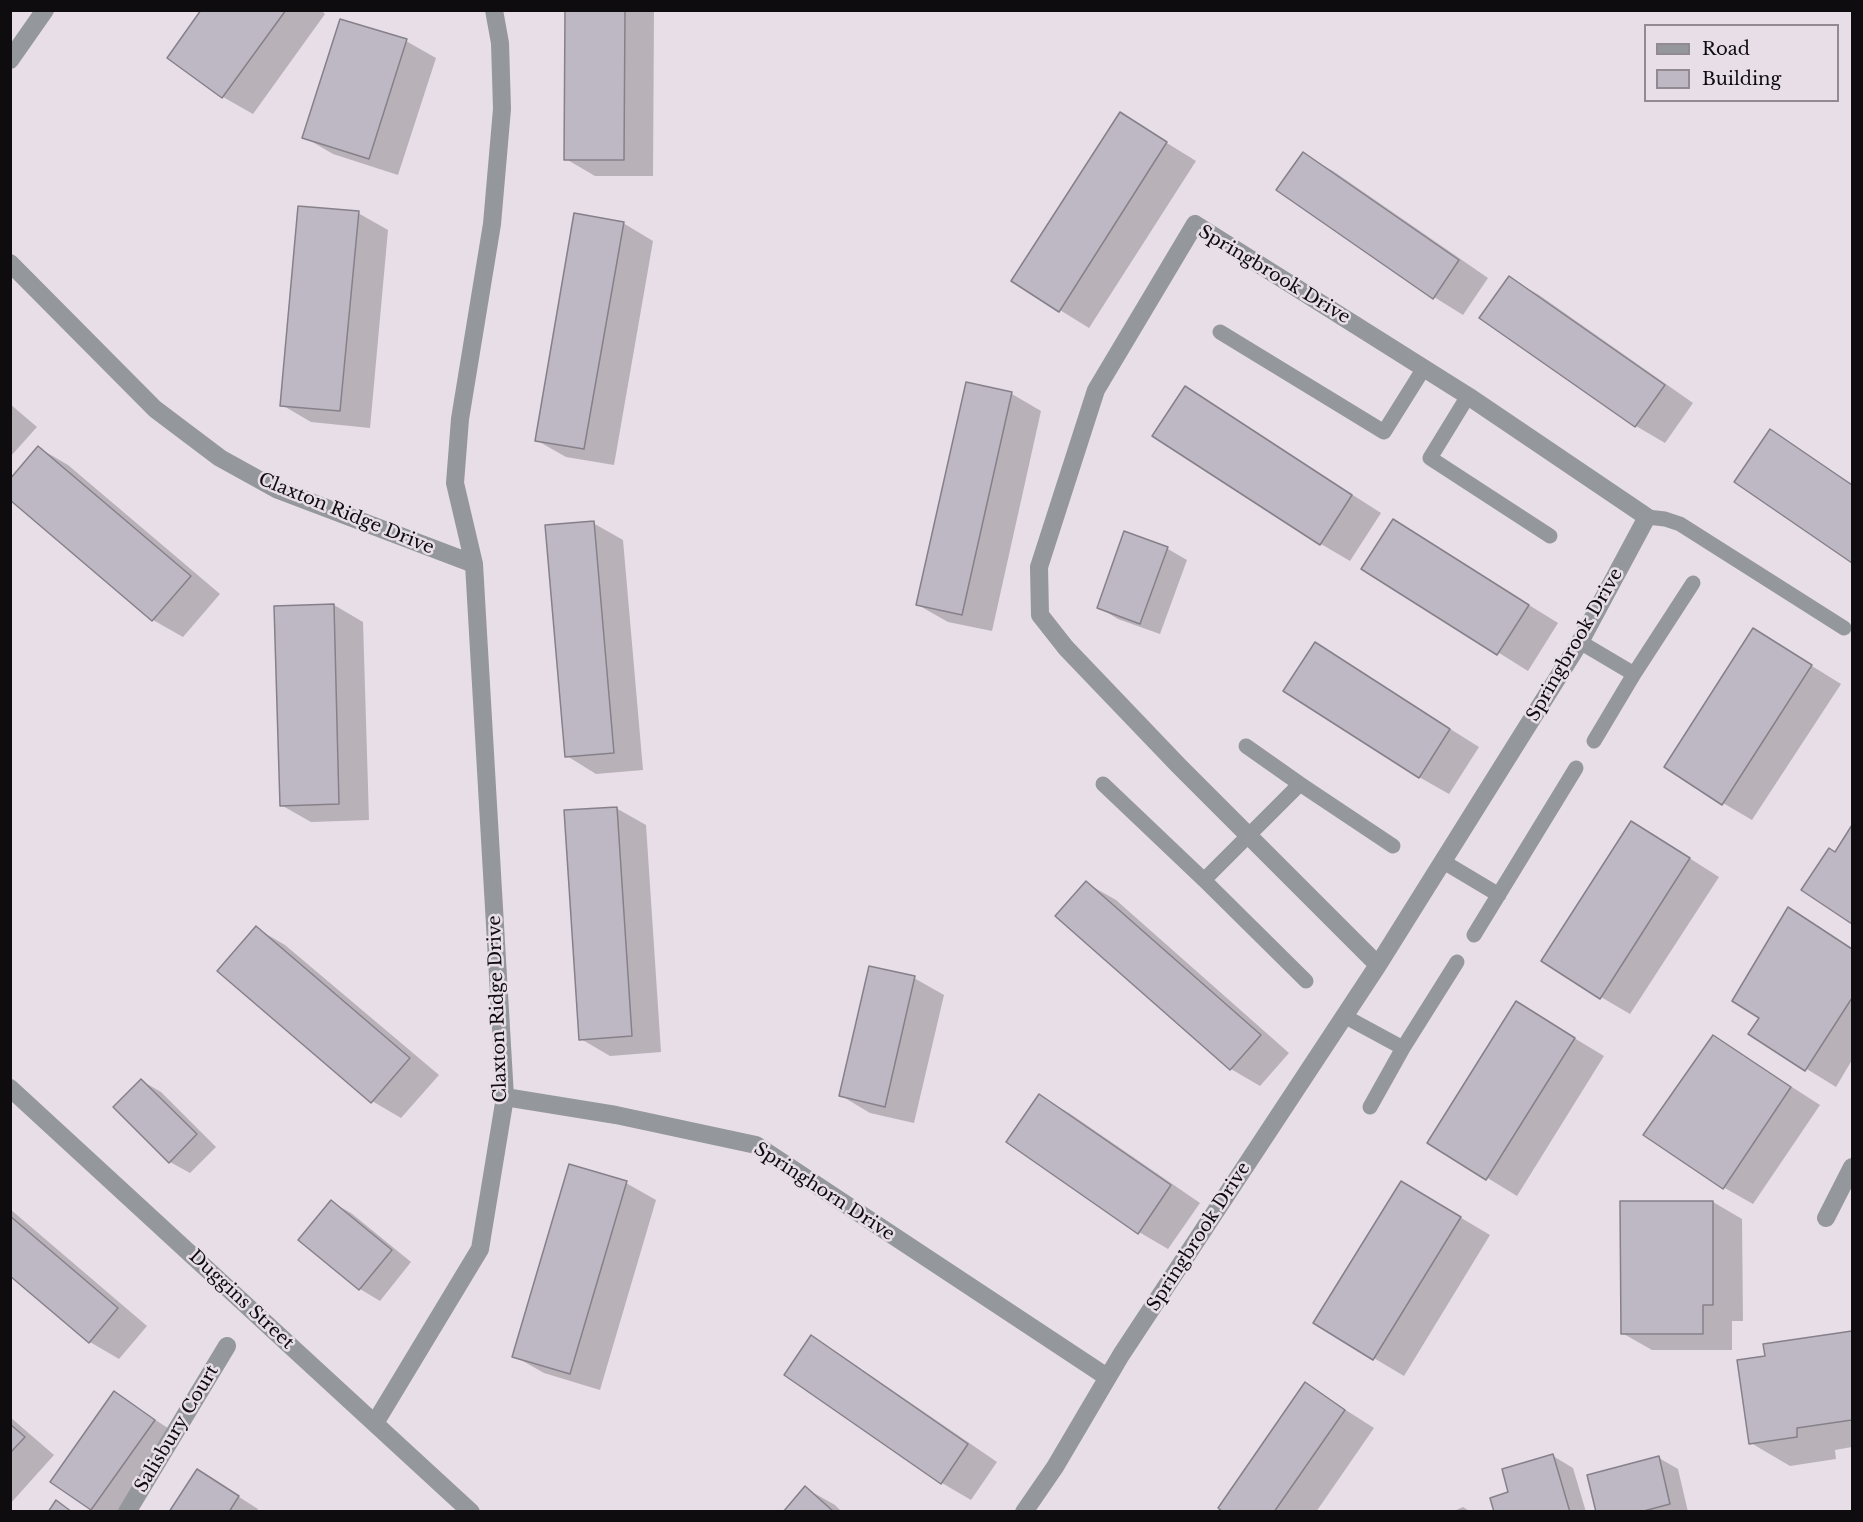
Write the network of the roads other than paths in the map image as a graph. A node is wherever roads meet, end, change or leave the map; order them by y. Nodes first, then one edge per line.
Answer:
1 (45, 10) edge
2 (494, 10) edge
3 (10, 60) edge
4 (10, 263) edge
5 (1220, 332) dead end
6 (1424, 368) junction
7 (1468, 396) junction
8 (1647, 517) junction
9 (1550, 536) dead end
10 (474, 564) junction
11 (1693, 583) dead end
12 (1844, 628) dead end
13 (1580, 642) junction
14 (1634, 674) junction
15 (1594, 741) dead end
16 (1246, 746) dead end
17 (1576, 768) dead end
18 (1103, 784) dead end
19 (1300, 784) junction
20 (1250, 837) junction
21 (1393, 846) dead end
22 (1442, 861) junction
23 (1204, 880) junction
24 (1498, 895) junction
25 (1474, 935) dead end
26 (1457, 962) dead end
27 (1378, 965) junction
28 (1306, 981) dead end
29 (1344, 1016) junction
30 (1402, 1048) junction
31 (10, 1088) edge
32 (505, 1097) junction
33 (1370, 1107) dead end
34 (1852, 1167) edge
35 (1826, 1218) dead end
36 (227, 1346) dead end
37 (1107, 1377) junction
38 (375, 1423) junction
39 (127, 1512) edge
40 (471, 1512) edge
41 (1024, 1512) edge

1 - 3 street
2 - 10 street, Claxton Ridge Drive
4 - 10 street, Claxton Ridge Drive
5 - 6 lane
6 - 7 street, Springbrook Drive
6 - 20 street, Springbrook Drive
7 - 8 street, Springbrook Drive
7 - 9 lane
8 - 12 lane
8 - 13 street, Springbrook Drive
10 - 32 street, Claxton Ridge Drive
11 - 14 lane
13 - 14 lane
13 - 22 street, Springbrook Drive
14 - 15 lane
16 - 19 lane
17 - 24 lane
18 - 23 lane
19 - 20 lane
19 - 21 lane
20 - 23 lane
20 - 27 street, Springbrook Drive
22 - 24 lane
22 - 27 street, Springbrook Drive
23 - 28 lane
24 - 25 lane
26 - 30 lane
27 - 29 street, Springbrook Drive
29 - 30 lane
29 - 37 street, Springbrook Drive
30 - 33 lane
31 - 38 street, Duggins Street
32 - 37 street, Springhorn Drive
32 - 38 street, Claxton Ridge Drive
34 - 35 street
36 - 39 street, Salisbury Court
37 - 41 street, Springbrook Drive
38 - 40 street, Duggins Street

